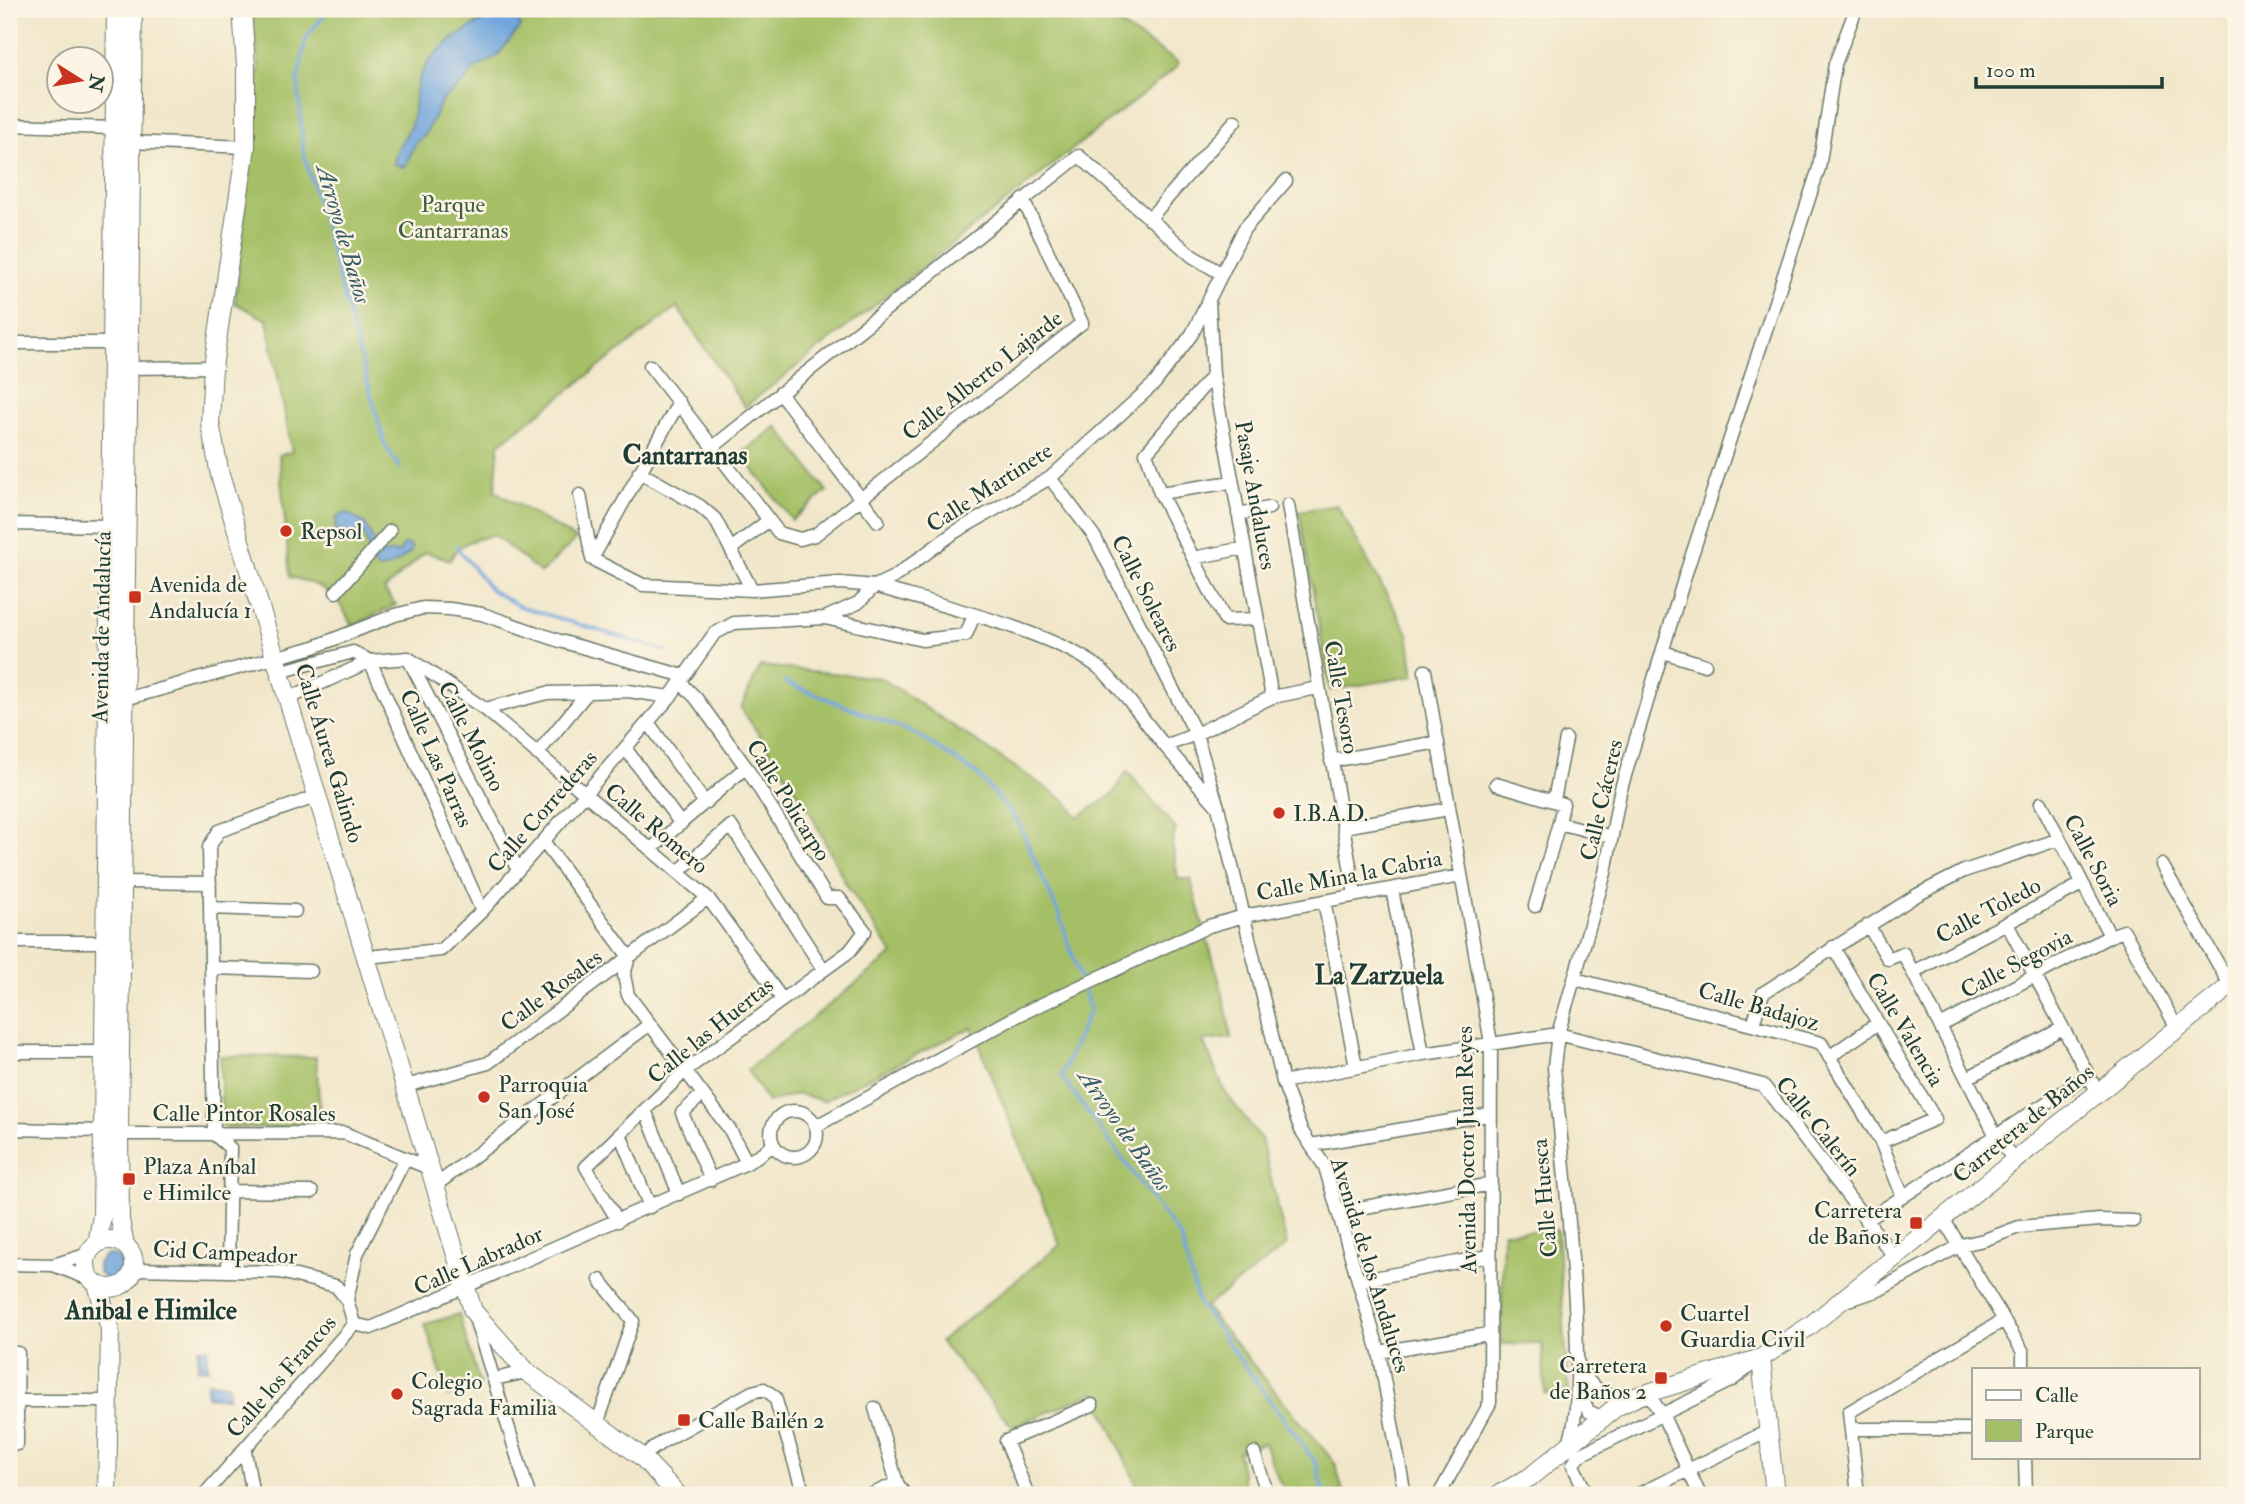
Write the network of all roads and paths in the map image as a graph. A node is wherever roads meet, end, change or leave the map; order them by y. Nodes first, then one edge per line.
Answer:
1 (116, 9) edge
2 (133, 9) edge
3 (242, 9) edge
4 (1856, 9) edge
5 (1235, 121) dead end
6 (9, 125) edge
7 (114, 128) junction
8 (131, 142) junction
9 (246, 147) junction
10 (1286, 181) dead end
11 (1023, 200) junction
12 (1149, 219) junction
13 (1222, 274) junction
14 (1209, 299) junction
15 (9, 343) edge
16 (111, 343) junction
17 (650, 366) dead end
18 (213, 367) junction
19 (128, 368) junction
20 (1213, 375) junction
21 (780, 393) junction
22 (679, 402) junction
23 (713, 447) junction
24 (639, 472) junction
25 (1049, 478) junction
26 (1232, 482) junction
27 (1160, 493) junction
28 (580, 495) dead end
29 (861, 498) junction
30 (1288, 505) dead end
31 (1269, 508) dead end
32 (1238, 514) junction
33 (769, 520) junction
34 (878, 520) dead end
35 (9, 524) edge
36 (110, 526) junction
37 (390, 531) dead end
38 (1244, 548) junction
39 (731, 549) junction
40 (1193, 558) junction
41 (592, 559) junction
42 (875, 586) junction
43 (752, 590) junction
44 (336, 592) dead end
45 (974, 615) junction
46 (825, 618) junction
47 (1257, 619) junction
48 (1663, 652) junction
49 (408, 658) junction
50 (370, 661) junction
51 (277, 665) junction
52 (1705, 665) dead end
53 (1425, 671) dead end
54 (682, 679) junction
55 (1318, 688) junction
56 (588, 692) junction
57 (670, 697) junction
58 (1272, 697) junction
59 (125, 699) junction
60 (287, 699) junction
61 (485, 709) junction
62 (648, 722) junction
63 (1196, 734) junction
64 (1566, 739) dead end
65 (1438, 741) junction
66 (1165, 746) junction
67 (625, 748) junction
68 (537, 754) junction
69 (1331, 761) junction
70 (746, 767) junction
71 (1496, 784) dead end
72 (584, 795) junction
73 (318, 796) junction
74 (1554, 800) junction
75 (705, 803) junction
76 (2041, 803) dead end
77 (1218, 807) junction
78 (1449, 809) junction
79 (1559, 823) junction
80 (681, 824) junction
81 (1343, 827) junction
82 (1612, 837) junction
83 (2057, 840) junction
84 (543, 841) junction
85 (651, 849) junction
86 (2162, 865) dead end
87 (518, 870) junction
88 (679, 871) junction
89 (1461, 876) junction
90 (122, 882) junction
91 (210, 883) junction
92 (2082, 884) junction
93 (1392, 888) junction
94 (1355, 895) junction
95 (708, 898) junction
96 (1324, 901) junction
97 (1535, 906) dead end
98 (210, 908) junction
99 (295, 911) dead end
100 (482, 911) junction
101 (1244, 916) junction
102 (2007, 923) junction
103 (1868, 925) junction
104 (865, 932) joint
105 (2110, 936) junction
106 (9, 942) edge
107 (105, 942) junction
108 (1833, 947) junction
109 (366, 957) junction
110 (629, 957) junction
111 (211, 968) junction
112 (823, 969) junction
113 (312, 971) dead end
114 (1913, 972) junction
115 (2035, 976) junction
116 (1574, 979) junction
117 (2233, 983) edge
118 (782, 999) junction
119 (1878, 1023) junction
120 (650, 1024) junction
121 (1754, 1024) junction
122 (1940, 1026) junction
123 (2063, 1028) junction
124 (2178, 1028) junction
125 (1559, 1034) junction
126 (1490, 1043) junction
127 (9, 1052) edge
128 (103, 1052) junction
129 (1423, 1054) junction
130 (1829, 1056) junction
131 (1356, 1066) junction
132 (686, 1070) junction
133 (2089, 1075) junction
134 (1967, 1078) junction
135 (1283, 1082) junction
136 (406, 1086) junction
137 (2098, 1093) junction
138 (703, 1094) junction
139 (645, 1110) junction
140 (1491, 1114) junction
141 (816, 1126) junction
142 (9, 1129) edge
143 (111, 1132) junction
144 (215, 1134) junction
145 (620, 1134) junction
146 (1996, 1136) junction
147 (1881, 1142) junction
148 (774, 1145) junction
149 (1311, 1145) junction
150 (405, 1159) junction
151 (2015, 1161) junction
152 (747, 1163) junction
153 (434, 1177) junction
154 (710, 1180) junction
155 (1490, 1184) junction
156 (230, 1191) junction
157 (312, 1192) dead end
158 (680, 1194) junction
159 (1903, 1197) junction
160 (650, 1207) junction
161 (1338, 1212) junction
162 (1867, 1220) junction
163 (1944, 1220) junction
164 (618, 1221) junction
165 (2134, 1221) dead end
166 (125, 1245) junction
167 (1961, 1245) junction
168 (93, 1249) junction
169 (1489, 1256) junction
170 (1896, 1259) junction
171 (9, 1264) edge
172 (53, 1265) junction
173 (228, 1270) junction
174 (129, 1276) junction
175 (600, 1280) dead end
176 (1358, 1281) junction
177 (94, 1282) junction
178 (467, 1289) junction
179 (347, 1300) junction
180 (1840, 1303) junction
181 (473, 1311) junction
182 (2004, 1320) junction
183 (354, 1324) junction
184 (110, 1329) junction
185 (1489, 1334) junction
186 (1379, 1352) junction
187 (9, 1353) edge
188 (1761, 1358) junction
189 (1578, 1359) junction
190 (2023, 1368) edge
191 (527, 1372) junction
192 (1577, 1378) junction
193 (494, 1379) junction
194 (1601, 1391) junction
195 (1639, 1396) junction
196 (17, 1401) junction
197 (108, 1401) junction
198 (1092, 1405) dead end
199 (875, 1408) dead end
200 (1662, 1414) junction
201 (1604, 1417) junction
202 (597, 1424) junction
203 (1851, 1429) junction
204 (1972, 1429) edge
205 (1768, 1431) junction
206 (9, 1444) edge
207 (245, 1451) junction
208 (1254, 1453) dead end
209 (642, 1457) junction
210 (2025, 1458) edge
211 (1567, 1459) junction
212 (1688, 1470) junction
213 (897, 1483) junction
214 (670, 1493) edge
215 (107, 1495) edge
216 (204, 1495) edge
217 (253, 1495) edge
218 (529, 1495) edge
219 (804, 1495) edge
220 (870, 1495) edge
221 (905, 1495) edge
222 (1028, 1495) edge
223 (1268, 1495) edge
224 (1405, 1495) edge
225 (1439, 1495) edge
226 (1498, 1495) edge
227 (1586, 1495) edge
228 (1637, 1495) edge
229 (1700, 1495) edge
230 (1775, 1495) edge
231 (1858, 1495) edge
232 (2026, 1495) edge

1 - 7 main road, Avenida de Andalucía
2 - 8 main road, Avenida de Andalucía
3 - 9 main road, Calle Áurea Galindo
4 - 48 street, Calle Cáceres
5 - 12 street
6 - 7 street
7 - 16 main road, Avenida de Andalucía
8 - 9 street
8 - 19 main road, Avenida de Andalucía
9 - 18 main road, Calle Áurea Galindo
10 - 13 street, Calle Martinete
11 - 12 street
11 - 21 street
11 - 29 street, Calle Alberto Lajarde
12 - 13 street
13 - 14 street, Calle Martinete
14 - 20 street, Pasaje Andaluces
14 - 25 street, Calle Martinete
15 - 16 street
16 - 36 main road, Avenida de Andalucía
17 - 22 street
18 - 19 street
18 - 51 main road, Calle Áurea Galindo
19 - 59 main road, Avenida de Andalucía
20 - 26 street, Pasaje Andaluces
20 - 27 street
21 - 23 street
21 - 29 street
22 - 23 street
22 - 24 street
23 - 33 street
24 - 39 street
24 - 41 street
25 - 42 street, Calle Martinete
25 - 63 street, Calle Soleares
26 - 27 street
26 - 32 street, Pasaje Andaluces
27 - 40 street
28 - 41 street
29 - 33 street, Calle Alberto Lajarde
29 - 34 street
30 - 55 street, Calle Tesoro
31 - 32 street
32 - 38 street, Pasaje Andaluces
33 - 39 street
35 - 36 street
36 - 107 main road, Avenida de Andalucía
37 - 44 street
38 - 40 street
38 - 47 street, Pasaje Andaluces
39 - 43 street
40 - 47 street
41 - 43 street
42 - 43 street
42 - 45 street
42 - 46 street, Calle Martinete
45 - 46 street
45 - 66 street
46 - 54 street, Calle Correderas
47 - 58 street, Pasaje Andaluces
48 - 52 street
48 - 82 street, Calle Cáceres
49 - 50 street
49 - 61 street, Calle Romero
49 - 87 street, Calle Molino
50 - 51 street
50 - 60 street
50 - 100 street, Calle Las Parras
51 - 54 street
51 - 59 street
51 - 60 main road, Calle Áurea Galindo
53 - 65 street, Avenida Doctor Juan Reyes
54 - 57 street, Calle Correderas
54 - 70 street, Calle Policarpo
55 - 58 street
55 - 69 street, Calle Tesoro
56 - 57 street
56 - 61 street
56 - 68 street
57 - 62 street, Calle Correderas
58 - 63 street
59 - 90 main road, Avenida de Andalucía
60 - 73 main road, Calle Áurea Galindo
61 - 68 street, Calle Romero
62 - 67 street, Calle Correderas
62 - 75 street
63 - 66 street
63 - 77 street, Calle Soleares
64 - 74 street
65 - 69 street
65 - 78 street, Avenida Doctor Juan Reyes
66 - 77 street
67 - 72 street, Calle Correderas
67 - 80 street
68 - 72 street, Calle Romero
69 - 81 street, Calle Tesoro
70 - 75 street
70 - 104 street, Calle Policarpo
71 - 74 street
72 - 84 street, Calle Correderas
72 - 85 street, Calle Romero
73 - 91 street
73 - 109 main road, Calle Áurea Galindo
74 - 79 street
75 - 80 street
76 - 83 street, Calle Soria
77 - 101 street, Avenida de los Andaluces
78 - 81 street
78 - 89 street, Avenida Doctor Juan Reyes
79 - 82 street
79 - 97 street
80 - 85 street
81 - 94 street, Calle Tesoro
82 - 116 street, Calle Cáceres
83 - 92 street, Calle Soria
83 - 103 street
84 - 87 street, Calle Correderas
84 - 110 street
85 - 88 street, Calle Romero
86 - 117 street
87 - 100 street, Calle Correderas
88 - 95 street, Calle Romero
88 - 112 street
89 - 93 street, Calle Mina la Cabria
89 - 126 street, Avenida Doctor Juan Reyes
90 - 91 street
90 - 143 main road, Avenida de Andalucía
91 - 98 street
92 - 102 street, Calle Toledo
92 - 105 street, Calle Soria
93 - 94 street, Calle Mina la Cabria
93 - 129 street
94 - 96 street, Calle Mina la Cabria
95 - 110 street, Calle Rosales
95 - 118 street, Calle Romero
96 - 101 street, Calle Mina la Cabria
96 - 131 street
98 - 99 street
98 - 111 street
100 - 109 street, Calle Correderas
101 - 135 street, Avenida de los Andaluces
101 - 141 street, Calle Mina la Cabria
102 - 114 street, Calle Toledo
102 - 115 street
103 - 108 street
103 - 114 street
104 - 112 street, Calle las Huertas
105 - 115 street, Calle Segovia
105 - 124 street, Calle Soria
106 - 107 street
107 - 128 main road, Avenida de Andalucía
108 - 119 street, Calle Valencia
108 - 121 street
109 - 136 main road, Calle Áurea Galindo
110 - 120 street
110 - 136 street, Calle Rosales
111 - 113 street
111 - 144 street
112 - 118 street, Calle las Huertas
114 - 122 street
115 - 122 street, Calle Segovia
115 - 123 street
116 - 121 street, Calle Badajoz
116 - 125 street, Calle Cáceres
117 - 124 main road, Carretera de Baños
118 - 132 street, Calle las Huertas
119 - 130 street
119 - 147 street, Calle Valencia
120 - 132 street
120 - 153 street
121 - 130 street, Calle Badajoz
122 - 134 street
123 - 133 street
123 - 134 street
124 - 137 main road, Carretera de Baños
125 - 126 street
125 - 162 street, Calle Calerín
125 - 189 street, Calle Huesca
126 - 129 street
126 - 140 street, Avenida Doctor Juan Reyes
127 - 128 street
128 - 143 main road, Avenida de Andalucía
129 - 131 street
130 - 147 street, Calle Badajoz
131 - 135 street
132 - 138 street
132 - 139 street, Calle las Huertas
133 - 137 street
133 - 146 street, Carretera de Baños
134 - 146 street
135 - 149 street, Avenida de los Andaluces
136 - 153 main road, Calle Áurea Galindo
137 - 151 main road, Carretera de Baños
138 - 152 street
138 - 154 street
139 - 145 street, Calle las Huertas
139 - 158 street
140 - 149 street
140 - 155 street, Avenida Doctor Juan Reyes
141 - 148 street
141 - 148 street
142 - 143 street
143 - 144 street, Calle Pintor Rosales
143 - 166 main road, Avenida de Andalucía
143 - 168 main road, Avenida de Andalucía
144 - 150 street, Calle Pintor Rosales
144 - 156 street
145 - 160 street
145 - 164 street, Calle las Huertas
146 - 151 street
146 - 159 street, Carretera de Baños
147 - 159 street, Calle Badajoz
148 - 152 street, Calle Labrador
149 - 161 street, Avenida de los Andaluces
150 - 153 street, Calle Pintor Rosales
150 - 179 street, Calle los Francos
151 - 163 main road, Carretera de Baños
152 - 154 street, Calle Labrador
153 - 178 main road, Calle Áurea Galindo
154 - 158 street, Calle Labrador
155 - 161 street
155 - 169 street, Avenida Doctor Juan Reyes
156 - 157 street
156 - 173 street
158 - 160 street, Calle Labrador
159 - 162 street, Carretera de Baños
160 - 164 street, Calle Labrador
161 - 176 street, Avenida de los Andaluces
162 - 170 street, Calle Calerín
163 - 167 street
163 - 170 main road, Carretera de Baños
164 - 178 street, Calle Labrador
165 - 167 street, Carretera de Baños
166 - 168 main road
166 - 174 main road
167 - 180 street, Carretera de Baños
167 - 182 street
168 - 172 street
168 - 177 main road
169 - 176 street
169 - 185 street, Avenida Doctor Juan Reyes
170 - 180 main road, Carretera de Baños
171 - 172 street
172 - 177 street
173 - 174 street, Cid Campeador
173 - 179 street, Cid Campeador
174 - 177 main road
174 - 184 main road
175 - 202 street
176 - 186 street, Avenida de los Andaluces
177 - 184 main road
178 - 181 main road, Calle Áurea Galindo
178 - 183 street, Calle Labrador
179 - 183 street, Calle los Francos
180 - 188 main road, Carretera de Baños
181 - 191 main road
181 - 193 street, Calle Áurea Galindo
182 - 190 street
182 - 203 street
183 - 207 street, Calle los Francos
184 - 197 main road
185 - 186 street
185 - 225 street, Avenida Doctor Juan Reyes
186 - 224 street, Avenida de los Andaluces
187 - 196 street
188 - 195 main road, Carretera de Baños
188 - 200 street
188 - 205 main road
189 - 192 street, Calle Huesca
189 - 194 street, Calle Huesca
191 - 193 street
191 - 202 main road
192 - 201 street, Calle Huesca
192 - 211 street, Calle Huesca
193 - 218 street, Calle Áurea Galindo
194 - 195 street
194 - 201 street, Calle Huesca
195 - 200 street
195 - 201 main road, Carretera de Baños
196 - 197 street
196 - 206 street
197 - 215 main road
198 - 222 street
199 - 213 street
200 - 211 street
200 - 212 street
201 - 211 main road, Carretera de Baños
202 - 209 main road
203 - 204 street
203 - 231 street
205 - 212 street
205 - 230 main road
207 - 216 street, Calle los Francos
207 - 217 street
208 - 223 street
209 - 214 main road
209 - 219 street
210 - 232 street
211 - 226 main road, Carretera de Baños
211 - 227 street
212 - 228 street
212 - 229 street
213 - 220 street
213 - 221 street

